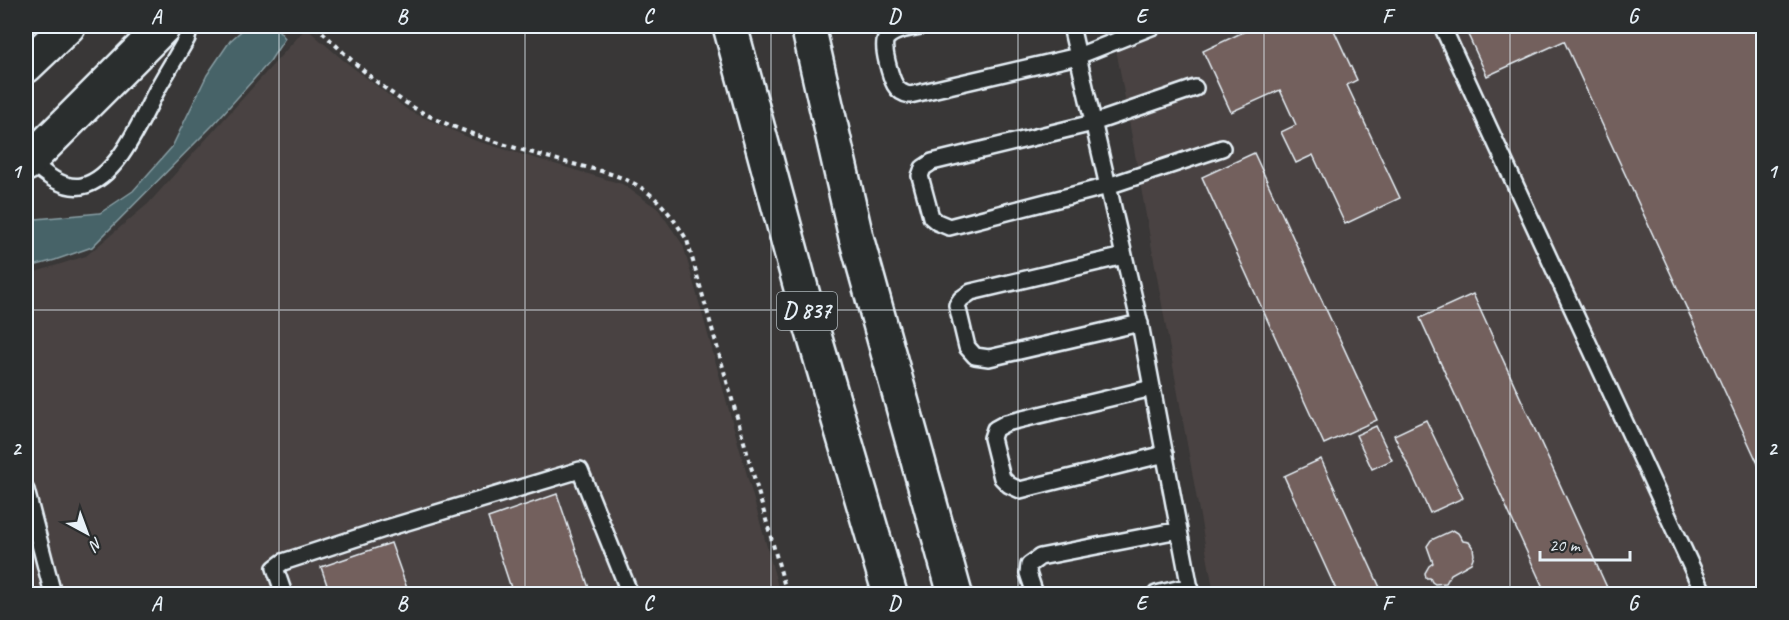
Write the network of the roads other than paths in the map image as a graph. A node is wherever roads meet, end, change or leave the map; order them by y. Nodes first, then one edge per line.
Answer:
1 (68, 26) edge
2 (164, 26) edge
3 (190, 26) edge
4 (730, 26) edge
5 (808, 26) edge
6 (921, 26) edge
7 (1071, 26) edge
8 (1154, 26) edge
9 (1442, 26) edge
10 (1078, 56) junction
11 (26, 66) edge
12 (1195, 88) dead end
13 (1094, 123) junction
14 (1222, 148) dead end
15 (28, 162) edge
16 (1108, 186) junction
17 (1124, 256) junction
18 (1140, 323) junction
19 (1152, 388) junction
20 (1165, 454) junction
21 (26, 490) edge
22 (1179, 530) junction
23 (1191, 590) edge
24 (53, 594) edge
25 (284, 594) edge
26 (630, 594) edge
27 (890, 594) edge
28 (955, 594) edge
29 (1035, 594) edge
30 (1156, 594) edge
31 (1704, 594) edge

1 - 11 main road
2 - 15 main road
3 - 15 lane
4 - 27 main road, D 837
5 - 28 main road, D 837
6 - 10 lane
7 - 10 lane
8 - 10 lane
9 - 31 lane
10 - 13 lane
12 - 13 lane
13 - 16 lane
13 - 16 lane
14 - 16 lane
16 - 17 lane
17 - 18 lane
17 - 18 lane
18 - 19 lane
19 - 20 lane
19 - 20 lane
20 - 22 lane
21 - 24 lane
22 - 23 lane
22 - 29 lane
23 - 30 lane
25 - 26 lane

